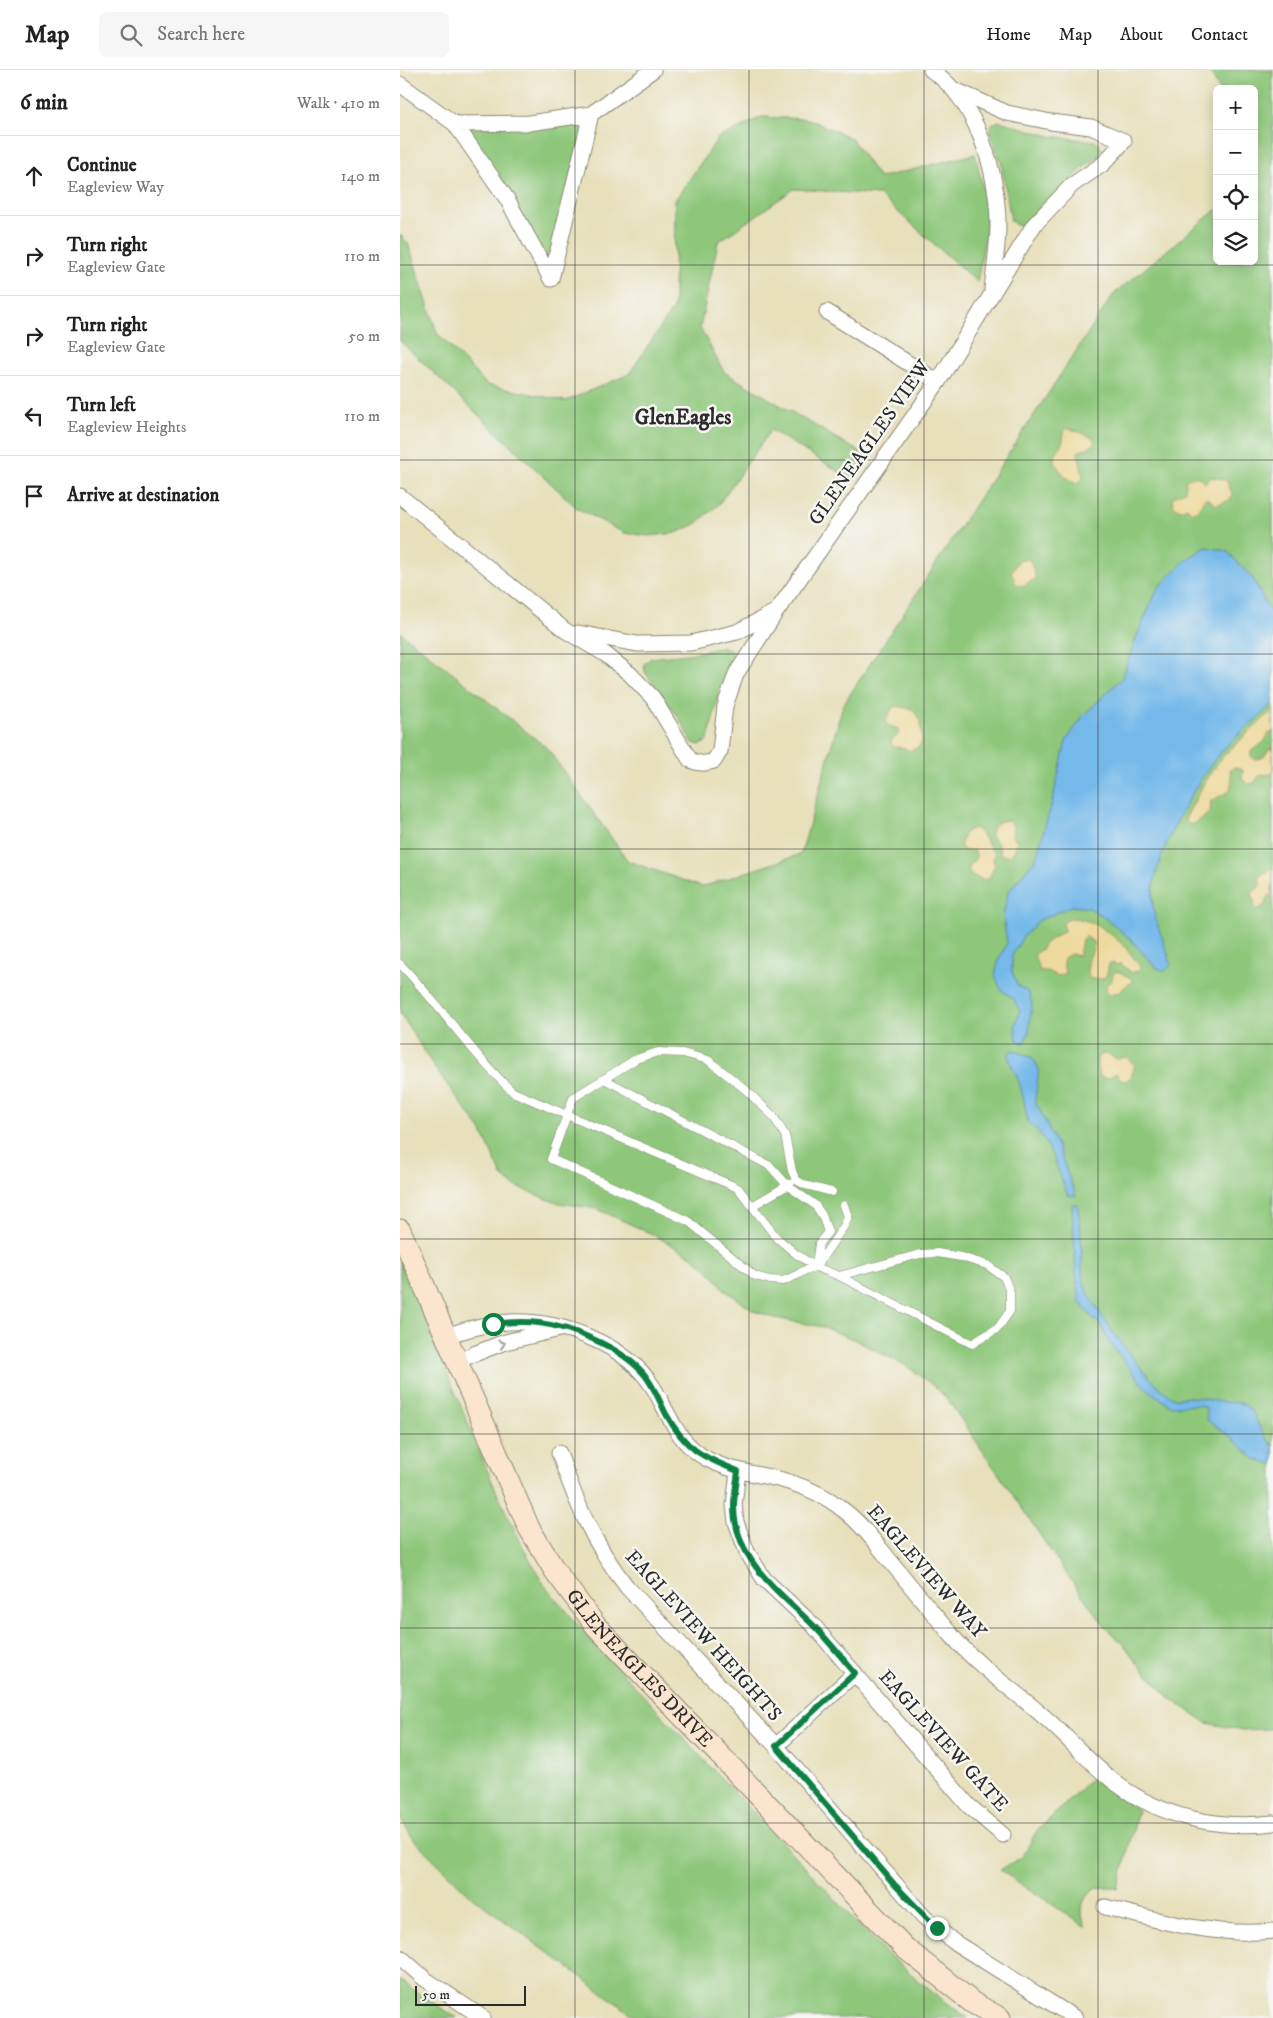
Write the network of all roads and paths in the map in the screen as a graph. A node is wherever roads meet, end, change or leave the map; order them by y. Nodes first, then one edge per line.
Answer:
1 (653, 70) edge
2 (940, 71) edge
3 (400, 84) edge
4 (955, 90) junction
5 (591, 114) junction
6 (455, 124) junction
7 (991, 293) junction
8 (827, 312) dead end
9 (938, 382) junction
10 (400, 496) edge
11 (776, 612) junction
12 (566, 631) junction
13 (400, 964) edge
14 (604, 1079) junction
15 (567, 1115) junction
16 (796, 1180) junction
17 (788, 1186) junction
18 (832, 1192) dead end
19 (844, 1205) dead end
20 (752, 1206) junction
21 (400, 1230) edge
22 (816, 1267) junction
23 (839, 1276) junction
24 (562, 1329) junction
25 (444, 1336) junction
26 (456, 1361) junction
27 (559, 1453) dead end
28 (738, 1471) junction
29 (855, 1673) junction
30 (776, 1746) junction
31 (1273, 1823) edge
32 (1003, 1835) dead end
33 (1105, 1906) dead end
34 (1273, 1932) edge
35 (400, 1957) edge
36 (483, 2018) edge
37 (1000, 2018) edge
38 (1075, 2018) edge

1 - 5 street
2 - 4 street, GLENEAGLES VIEW
3 - 6 street
4 - 7 street, GLENEAGLES VIEW
4 - 7 street, GLENEAGLES VIEW
5 - 6 street
5 - 6 street
7 - 9 street, GLENEAGLES VIEW
8 - 9 street
9 - 11 street, GLENEAGLES VIEW
10 - 12 street, GLENEAGLES VIEW
11 - 12 street, GLENEAGLES VIEW
11 - 12 street, GLENEAGLES VIEW
13 - 15 lane
14 - 15 lane
14 - 16 lane
14 - 17 lane
15 - 20 lane
15 - 22 lane
16 - 17 lane
16 - 18 lane
17 - 20 lane
17 - 22 lane
19 - 22 lane
20 - 22 lane
21 - 25 street, GLENEAGLES DRIVE
22 - 23 lane
23 - 23 lane
24 - 25 street, EAGLEVIEW WAY
26 -> 24 street, EAGLEVIEW WAY
24 - 28 street, EAGLEVIEW WAY
25 - 26 street, GLENEAGLES DRIVE
26 - 37 street, GLENEAGLES DRIVE
27 - 30 street, EAGLEVIEW HEIGHTS
28 - 29 street, EAGLEVIEW GATE
28 - 31 street, EAGLEVIEW WAY
29 - 30 street, EAGLEVIEW GATE
29 - 32 street, EAGLEVIEW GATE
30 - 38 street, EAGLEVIEW HEIGHTS
33 - 34 street
35 - 36 street

